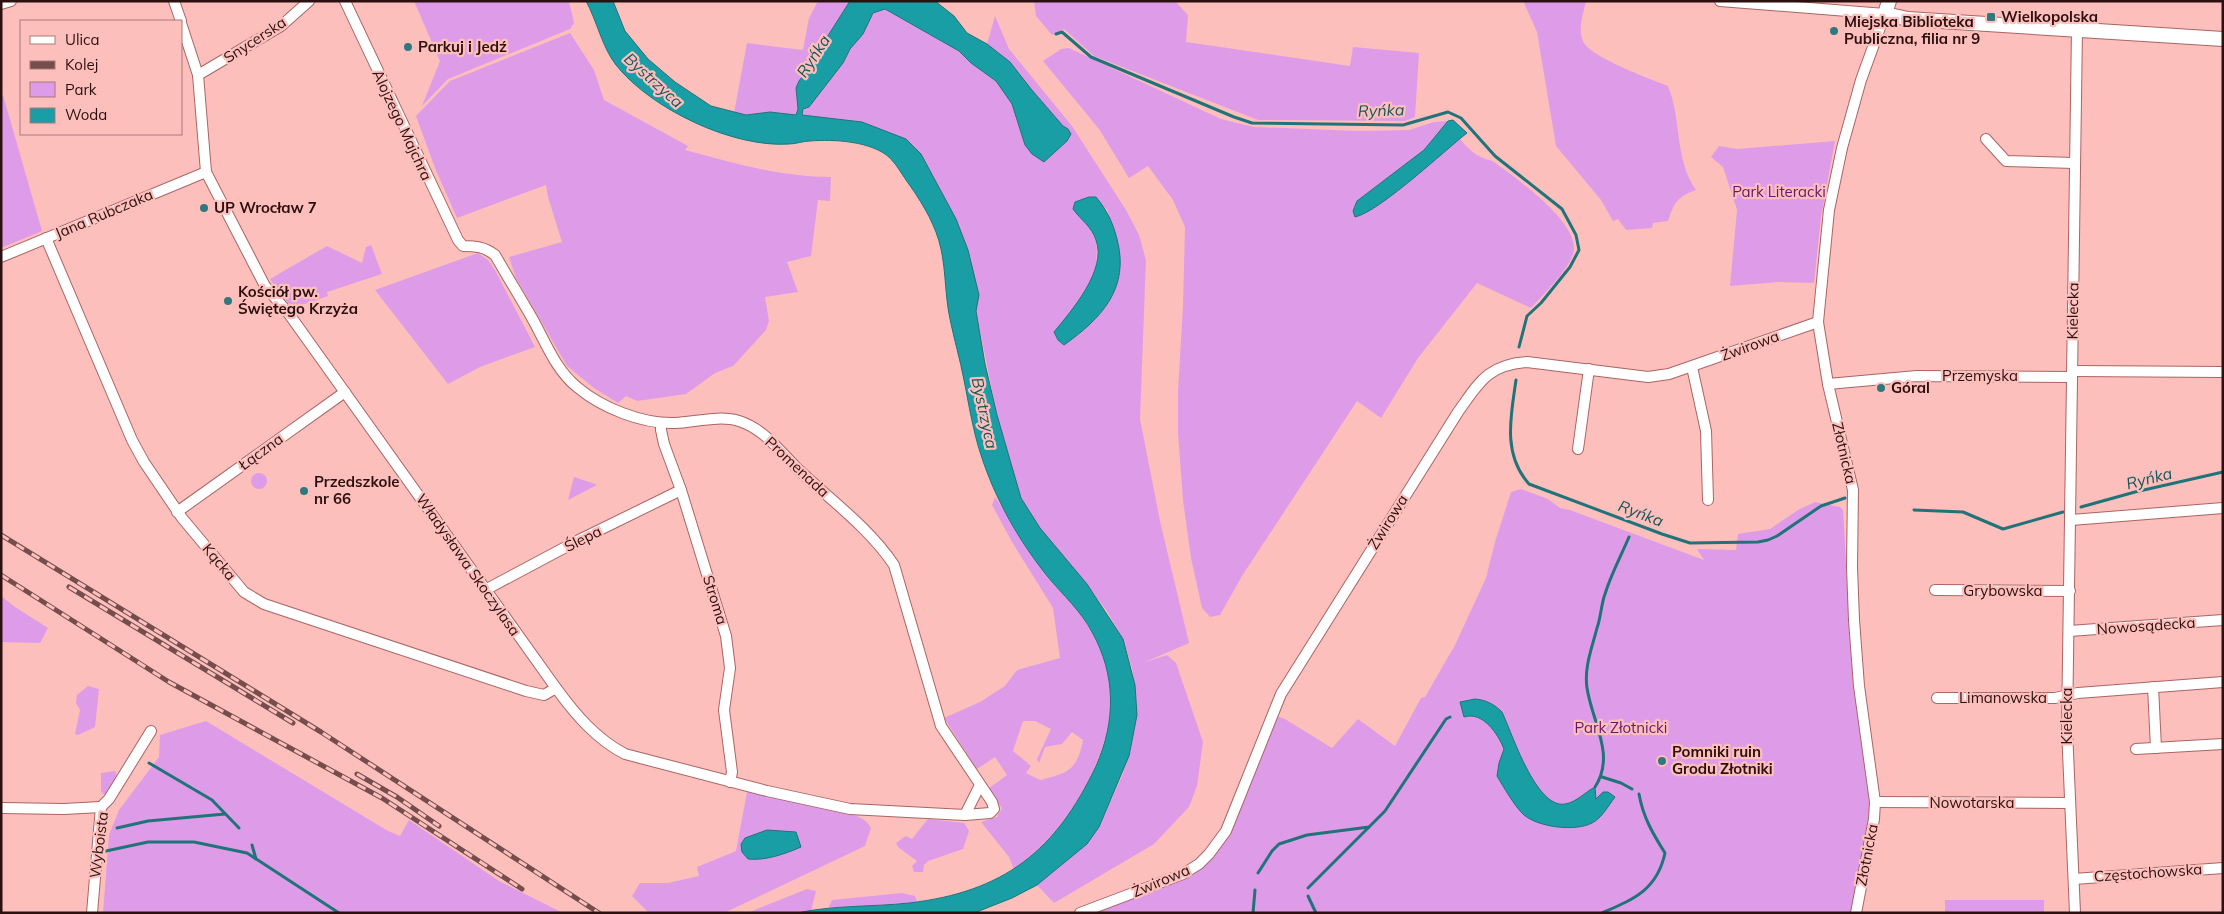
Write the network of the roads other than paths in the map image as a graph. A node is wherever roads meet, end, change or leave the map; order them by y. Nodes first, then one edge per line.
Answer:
1 (12, 1) edge
2 (174, 1) edge
3 (309, 1) edge
4 (345, 1) edge
5 (1720, 1) edge
6 (1, 4) edge
7 (1887, 8) edge
8 (180, 20) edge
9 (182, 25) edge
10 (2077, 29) junction
11 (2223, 39) edge
12 (198, 75) junction
13 (1986, 139) dead end
14 (2074, 163) junction
15 (206, 172) junction
16 (46, 238) junction
17 (463, 246) joint
18 (1, 257) edge
19 (1818, 322) junction
20 (1692, 367) junction
21 (1589, 369) junction
22 (2223, 372) edge
23 (2072, 374) junction
24 (1828, 384) junction
25 (345, 392) junction
26 (661, 423) junction
27 (1578, 449) dead end
28 (681, 490) junction
29 (1708, 500) dead end
30 (2223, 508) edge
31 (177, 512) junction
32 (2071, 520) junction
33 (485, 590) junction
34 (1935, 590) dead end
35 (2070, 591) junction
36 (2223, 620) edge
37 (2069, 631) junction
38 (2223, 682) edge
39 (2153, 687) junction
40 (556, 688) junction
41 (2068, 696) junction
42 (1937, 698) dead end
43 (151, 731) dead end
44 (2223, 744) edge
45 (2156, 748) junction
46 (2136, 750) dead end
47 (730, 782) junction
48 (980, 785) junction
49 (1875, 802) junction
50 (2069, 803) junction
51 (101, 807) junction
52 (1, 808) edge
53 (965, 815) junction
54 (2223, 868) edge
55 (2074, 879) junction
56 (92, 913) edge
57 (1080, 913) edge
58 (1856, 913) edge
59 (2075, 913) edge

1 - 6 street
2 - 8 street, Władysława Skoczylasa
3 - 12 street, Snycerska
4 - 17 street, Alojzego Majchra
5 - 7 street
7 - 10 street
7 - 19 street, Złotnicka
9 - 12 street, Władysława Skoczylasa
10 - 11 street
10 - 14 street, Kielecka
12 - 15 street, Władysława Skoczylasa
13 - 14 street
14 - 23 street, Kielecka
15 - 16 street, Jana Rubczaka
15 - 25 street, Władysława Skoczylasa
16 - 18 street, Jana Rubczaka
16 - 31 street, Kącka
17 - 26 street, Promenada
19 - 20 street, Żwirowa
19 - 24 street, Złotnicka
20 - 21 street, Żwirowa
20 - 29 street
21 - 27 street
21 - 57 street, Żwirowa
22 - 23 street, Przemyska
23 - 24 street, Przemyska
23 - 32 street, Kielecka
24 - 49 street, Złotnicka
25 - 31 street, Łączna
25 - 33 street, Władysława Skoczylasa
26 - 28 street, Stroma
26 - 48 street, Promenada
28 - 33 street, Ślepa
28 - 47 street, Stroma
30 - 32 street
31 - 40 street, Kącka
32 - 35 street, Kielecka
33 - 40 street, Władysława Skoczylasa
34 - 35 street, Grybowska
35 - 37 street, Kielecka
36 - 37 street, Nowosądecka
37 - 41 street, Kielecka
38 - 39 street, Limanowska
39 - 41 street, Limanowska
39 - 45 street
40 - 47 street, Władysława Skoczylasa
41 - 42 street, Limanowska
41 - 50 street, Kielecka
43 - 51 street, Wyboista
44 - 45 street
45 - 46 street
47 - 53 street, Władysława Skoczylasa
48 - 53 street
48 - 53 street, Promenada
49 - 50 street, Nowotarska
49 - 58 street, Złotnicka
50 - 55 street, Kielecka
51 - 52 street
51 - 56 street, Wyboista
54 - 55 street, Częstochowska
55 - 59 street, Kielecka

